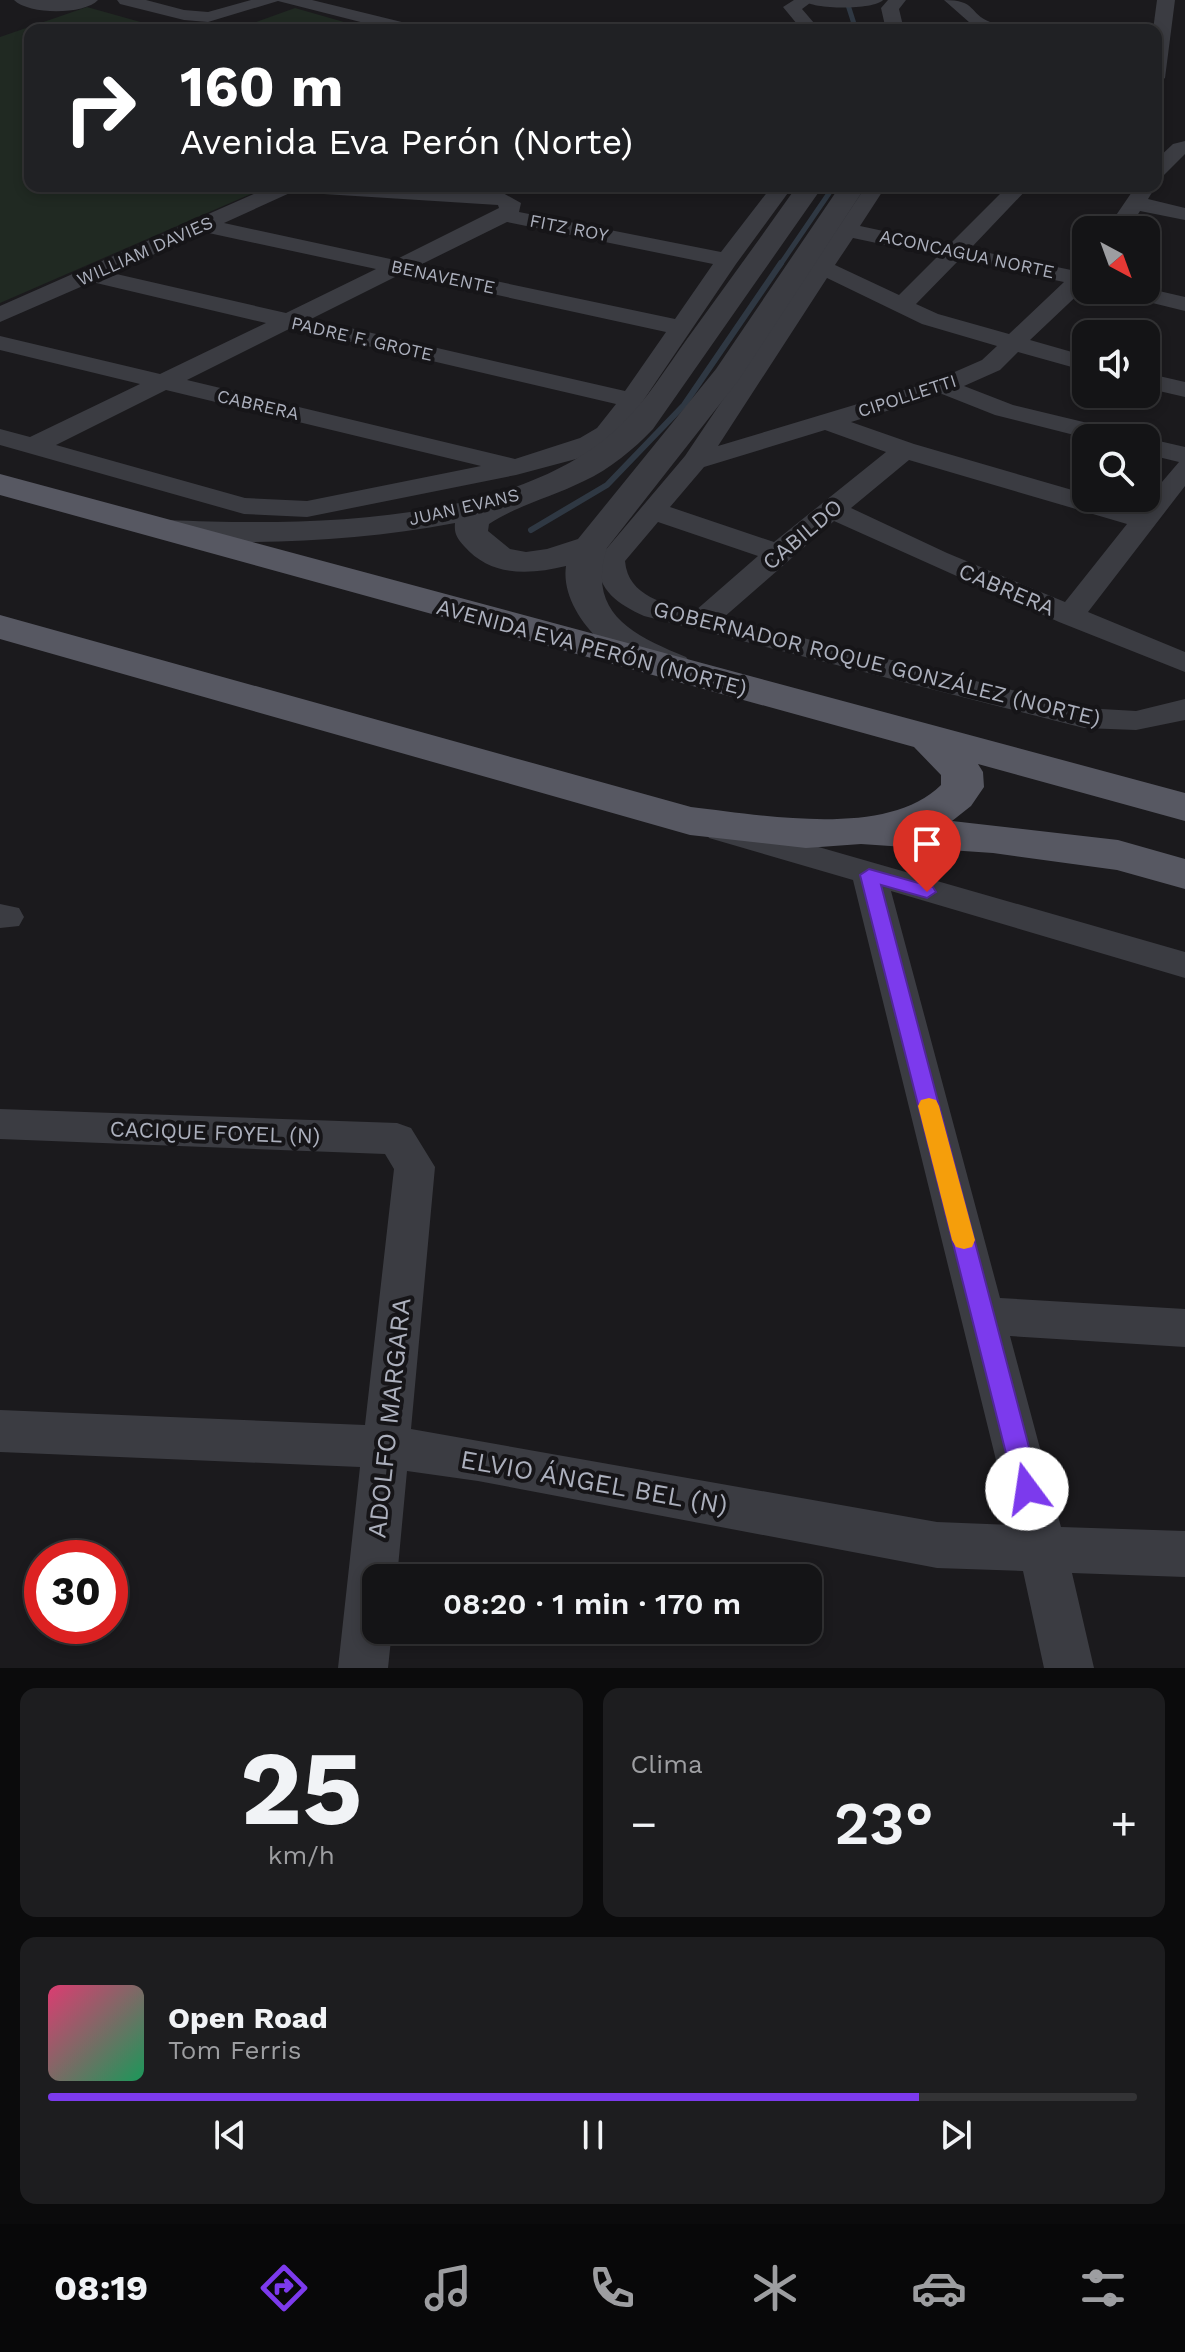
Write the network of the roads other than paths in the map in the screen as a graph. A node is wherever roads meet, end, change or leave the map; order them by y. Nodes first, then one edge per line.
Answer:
1 (87, 0) edge
2 (126, 0) edge
3 (285, 0) edge
4 (313, 0) edge
5 (872, 0) edge
6 (879, 0) edge
7 (897, 0) edge
8 (953, 0) edge
9 (1166, 0) edge
10 (264, 1) edge
11 (804, 1) edge
12 (154, 4) edge
13 (11, 5) edge
14 (389, 24) edge
15 (412, 24) edge
16 (818, 24) edge
17 (872, 24) edge
18 (894, 24) edge
19 (982, 24) edge
20 (1162, 24) edge
21 (1162, 141) edge
22 (1183, 148) edge
23 (1162, 165) edge
24 (275, 192) edge
25 (387, 192) edge
26 (778, 192) edge
27 (806, 192) edge
28 (849, 192) edge
29 (872, 192) edge
30 (1014, 192) edge
31 (1140, 194) edge
32 (1185, 214) edge
33 (504, 215) junction
34 (1126, 216) edge
35 (203, 225) junction
36 (848, 230) junction
37 (955, 250) junction
38 (727, 260) junction
39 (399, 268) junction
40 (824, 268) junction
41 (1072, 274) edge
42 (91, 275) junction
43 (1072, 288) edge
44 (1160, 298) edge
45 (1185, 304) edge
46 (900, 307) junction
47 (0, 315) edge
48 (289, 322) junction
49 (682, 328) junction
50 (0, 343) edge
51 (1013, 345) junction
52 (1072, 360) edge
53 (165, 383) junction
54 (1160, 384) edge
55 (943, 386) junction
56 (1185, 390) edge
57 (632, 400) junction
58 (827, 422) junction
59 (1072, 427) edge
60 (0, 437) edge
61 (33, 446) junction
62 (1160, 449) edge
63 (905, 450) junction
64 (1185, 455) edge
65 (695, 461) junction
66 (516, 467) junction
67 (1185, 468) edge
68 (0, 484) edge
69 (498, 503) junction
70 (831, 509) junction
71 (654, 511) junction
72 (1144, 520) junction
73 (168, 530) junction
74 (590, 546) junction
75 (778, 553) junction
76 (1069, 616) junction
77 (702, 621) junction
78 (0, 627) edge
79 (1185, 663) edge
80 (715, 681) junction
81 (1185, 709) edge
82 (930, 739) junction
83 (1185, 807) edge
84 (690, 821) junction
85 (861, 830) junction
86 (1185, 874) edge
87 (869, 875) junction
88 (1185, 965) edge
89 (0, 1124) edge
90 (415, 1167) joint
91 (983, 1316) junction
92 (1185, 1328) edge
93 (0, 1431) edge
94 (387, 1447) junction
95 (1042, 1547) junction
96 (1185, 1554) edge
97 (363, 1668) edge
98 (1069, 1668) edge

1 - 13 street
2 - 12 street
3 - 14 street
4 - 15 street
5 - 11 street
6 - 17 street
7 - 18 street
8 - 19 street
9 - 20 street
10 - 12 street
11 - 16 street
21 - 22 street
22 - 23 street
24 - 35 street, WILLIAM DAVIES
25 - 33 street, FITZ ROY
26 - 38 street, JUAN EVANS
27 - 69 street, JUAN EVANS
28 - 74 street
29 - 36 street
30 - 37 street
31 - 32 street
31 - 34 street
33 - 38 street, FITZ ROY
33 - 39 street
35 - 39 street, BENAVENTE
35 - 42 street, WILLIAM DAVIES
36 - 37 street, ACONCAGUA NORTE
36 - 40 street
37 - 41 street, ACONCAGUA NORTE
37 - 46 street
38 - 49 street, JUAN EVANS
39 - 48 street
39 - 49 street, BENAVENTE
40 - 46 street
40 - 65 street
42 - 47 street, WILLIAM DAVIES
42 - 48 street, PADRE F. GROTE
43 - 51 street, CIPOLLETTI
44 - 45 street
46 - 51 street
48 - 53 street
48 - 57 street, PADRE F. GROTE
49 - 57 street, JUAN EVANS
50 - 53 street, CABRERA
51 - 52 street
51 - 55 street, CIPOLLETTI
53 - 61 street
53 - 66 street, CABRERA
54 - 56 street
55 - 58 street, CIPOLLETTI
55 - 59 street
57 - 66 street, JUAN EVANS
58 - 63 street
58 - 65 street, CIPOLLETTI
60 - 61 street
61 - 66 street, JUAN EVANS
62 - 64 street
63 - 70 street, CABILDO
63 - 72 street
65 - 71 street
67 - 72 street
68 - 73 main road, AVENIDA EVA PERÓN (NORTE)
69 - 73 street, JUAN EVANS
69 - 74 street
70 - 75 street, CABILDO
70 - 76 street, CABRERA
71 - 75 street
71 - 77 street, GOBERNADOR ROQUE GONZÁLEZ (NORTE)
72 - 76 street
73 - 80 main road, AVENIDA EVA PERÓN (NORTE)
74 - 80 street
75 - 77 street, CABILDO
76 - 79 street, CABRERA
77 - 81 street, GOBERNADOR ROQUE GONZÁLEZ (NORTE)
78 - 84 main road
80 - 82 main road, AVENIDA EVA PERÓN (NORTE)
82 - 83 main road, AVENIDA EVA PERÓN (NORTE)
82 - 85 main road
84 - 85 main road
84 - 87 street
85 - 86 main road
87 - 88 street
87 - 91 street
89 - 90 street, CACIQUE FOYEL (N)
90 - 94 street, ADOLFO MARGARA
91 - 92 street
91 - 95 street
93 - 94 street, ELVIO ÁNGEL BEL (N)
94 - 95 street, ELVIO ÁNGEL BEL (N)
94 - 97 street, ADOLFO MARGARA
95 - 96 street, ELVIO ÁNGEL BEL (N)
95 - 98 street

